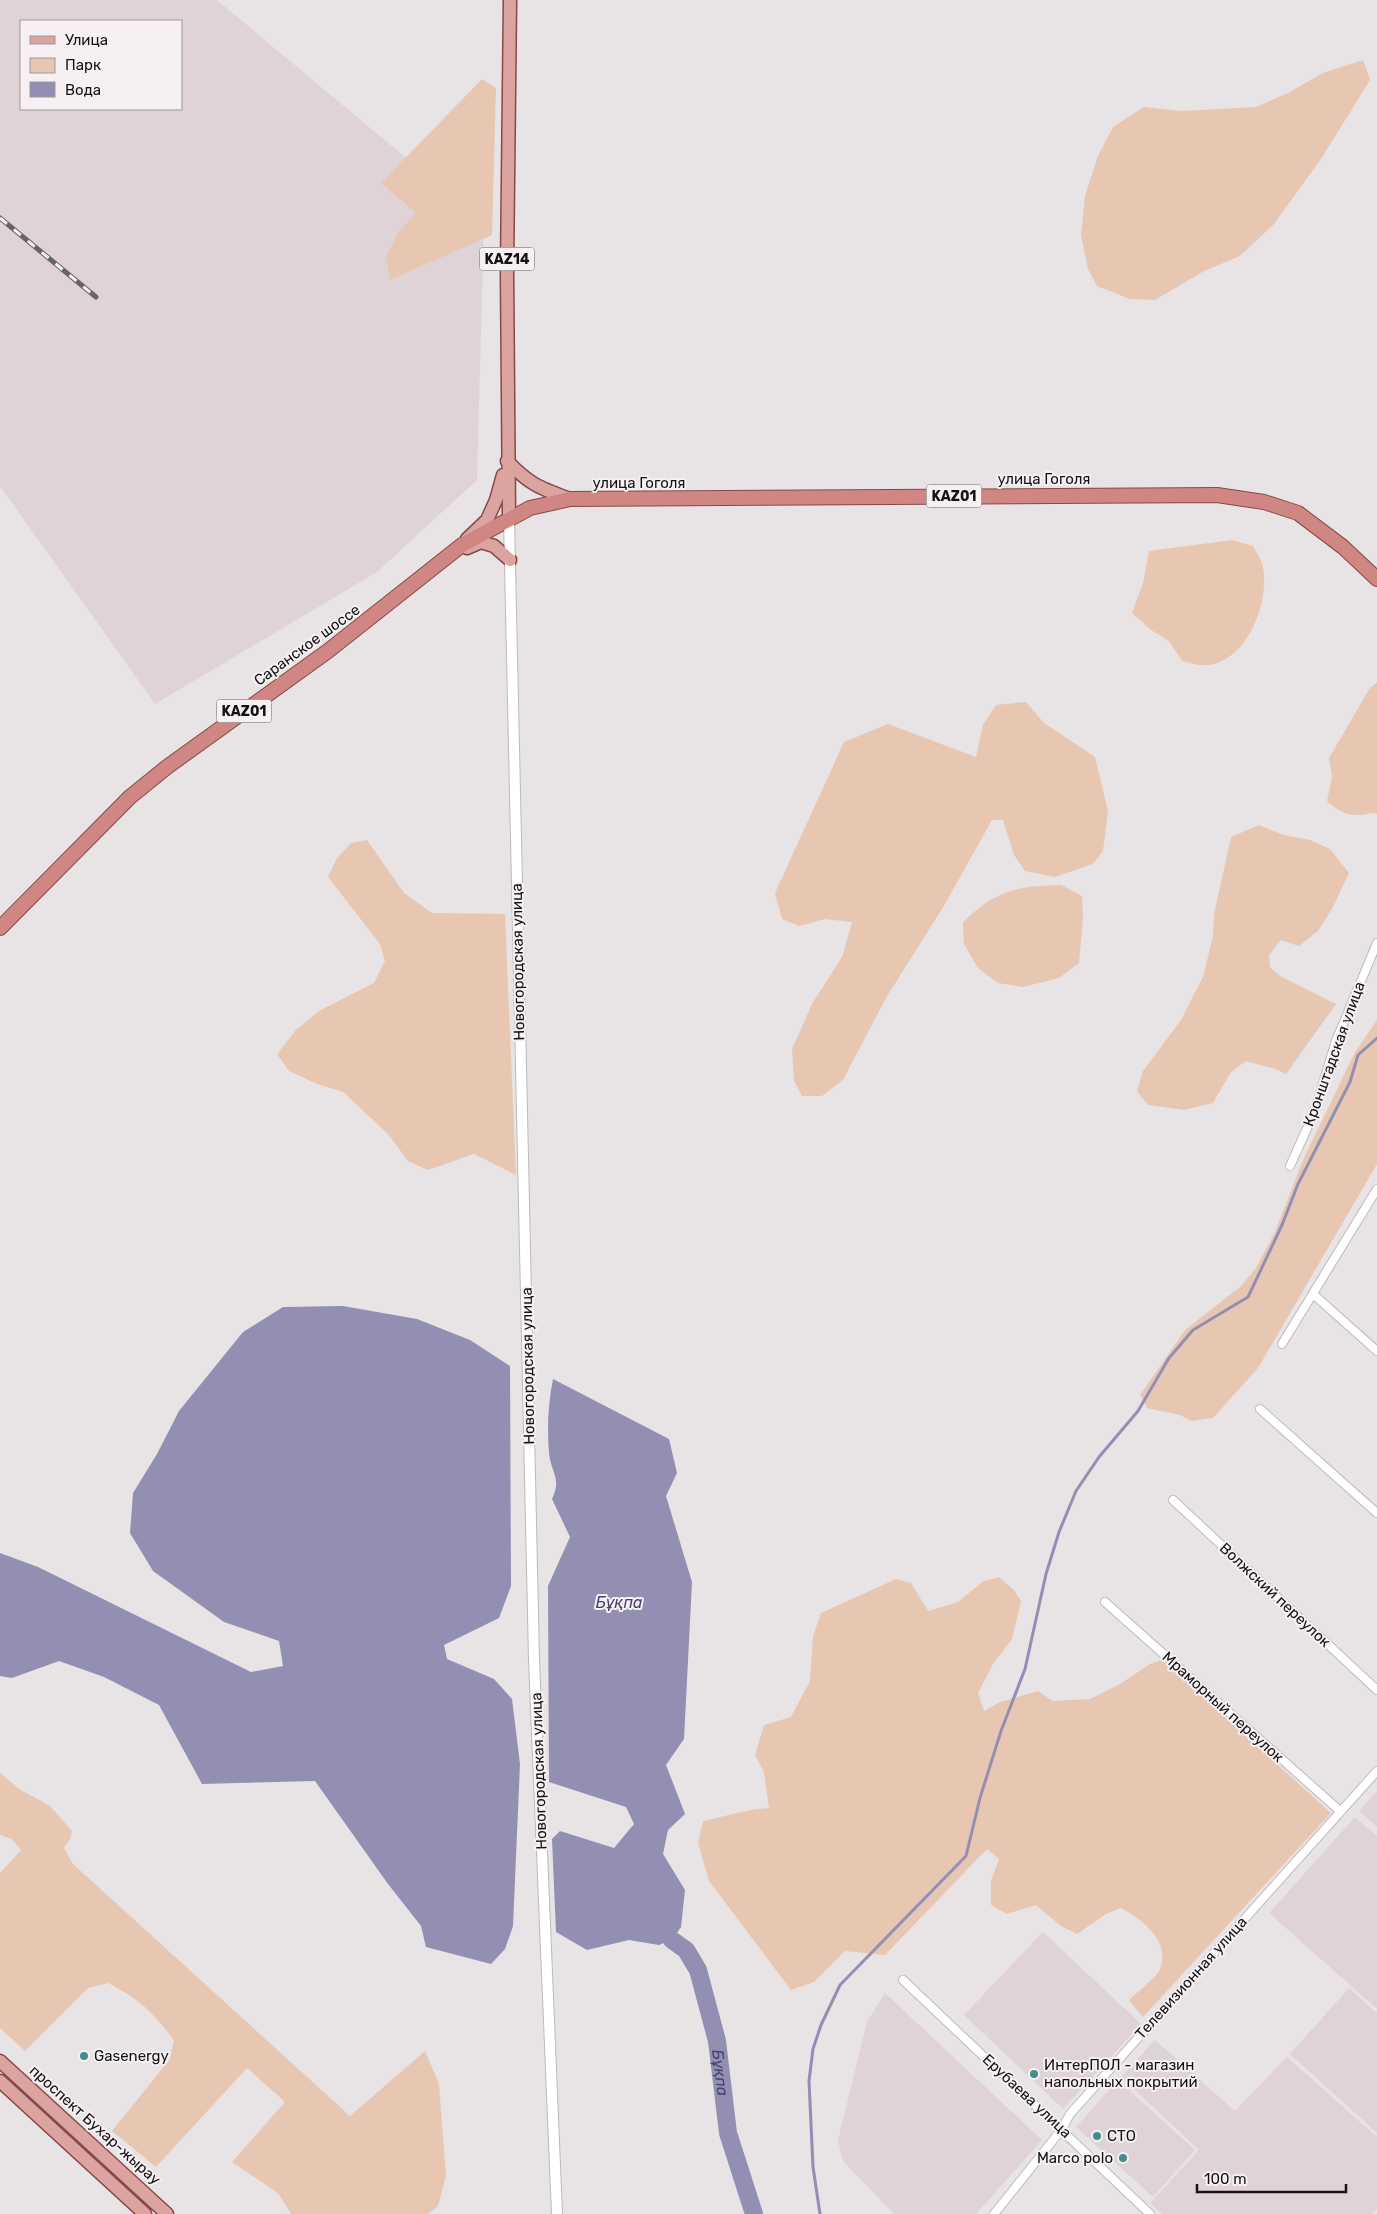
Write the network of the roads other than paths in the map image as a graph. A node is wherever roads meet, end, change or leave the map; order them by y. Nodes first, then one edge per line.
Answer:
1 (510, 0) edge
2 (507, 461) junction
3 (570, 499) junction
4 (509, 518) junction
5 (462, 545) junction
6 (447, 558) junction
7 (510, 560) junction
8 (1377, 579) edge
9 (0, 928) edge
10 (1377, 943) edge
11 (1290, 1166) dead end
12 (1376, 1195) edge
13 (1313, 1294) junction
14 (1282, 1344) dead end
15 (1377, 1351) edge
16 (1260, 1408) dead end
17 (1173, 1500) dead end
18 (1377, 1513) edge
19 (1106, 1602) dead end
20 (1377, 1690) edge
21 (1377, 1771) edge
22 (1340, 1811) junction
23 (903, 1980) dead end
24 (0, 2061) edge
25 (0, 2081) edge
26 (1062, 2129) junction
27 (145, 2214) edge
28 (167, 2214) edge
29 (557, 2214) edge
30 (994, 2214) edge
31 (1150, 2214) edge

1 - 2 main road, KAZ14
2 - 3 main road
2 - 4 main road, KAZ14
2 - 5 main road
3 - 4 highway, улица Гоголя / KАZ01
3 - 8 highway, улица Гоголя / KАZ01
4 - 5 highway, Саранское шоссе / KAZ01
4 - 7 street, Новогородская улица
5 - 6 highway, Саранское шоссе / KAZ01
6 - 7 main road
6 - 9 highway, Саранское шоссе / KAZ01
7 - 29 street, Новогородская улица
10 - 11 street, Кронштадская улица
12 - 13 street
13 - 14 street
13 - 15 street
16 - 18 street
17 - 20 street, Волжский переулок
19 - 22 street, Мраморный переулок
21 - 22 street, Телевизионная улица
22 - 26 street, Телевизионная улица
23 - 26 street, Ерубаева улица
24 - 28 main road, проспект Бухар-жырау
25 - 27 main road, проспект Бухар-жырау
26 - 30 street, Телевизионная улица
26 - 31 street, Ерубаева улица

